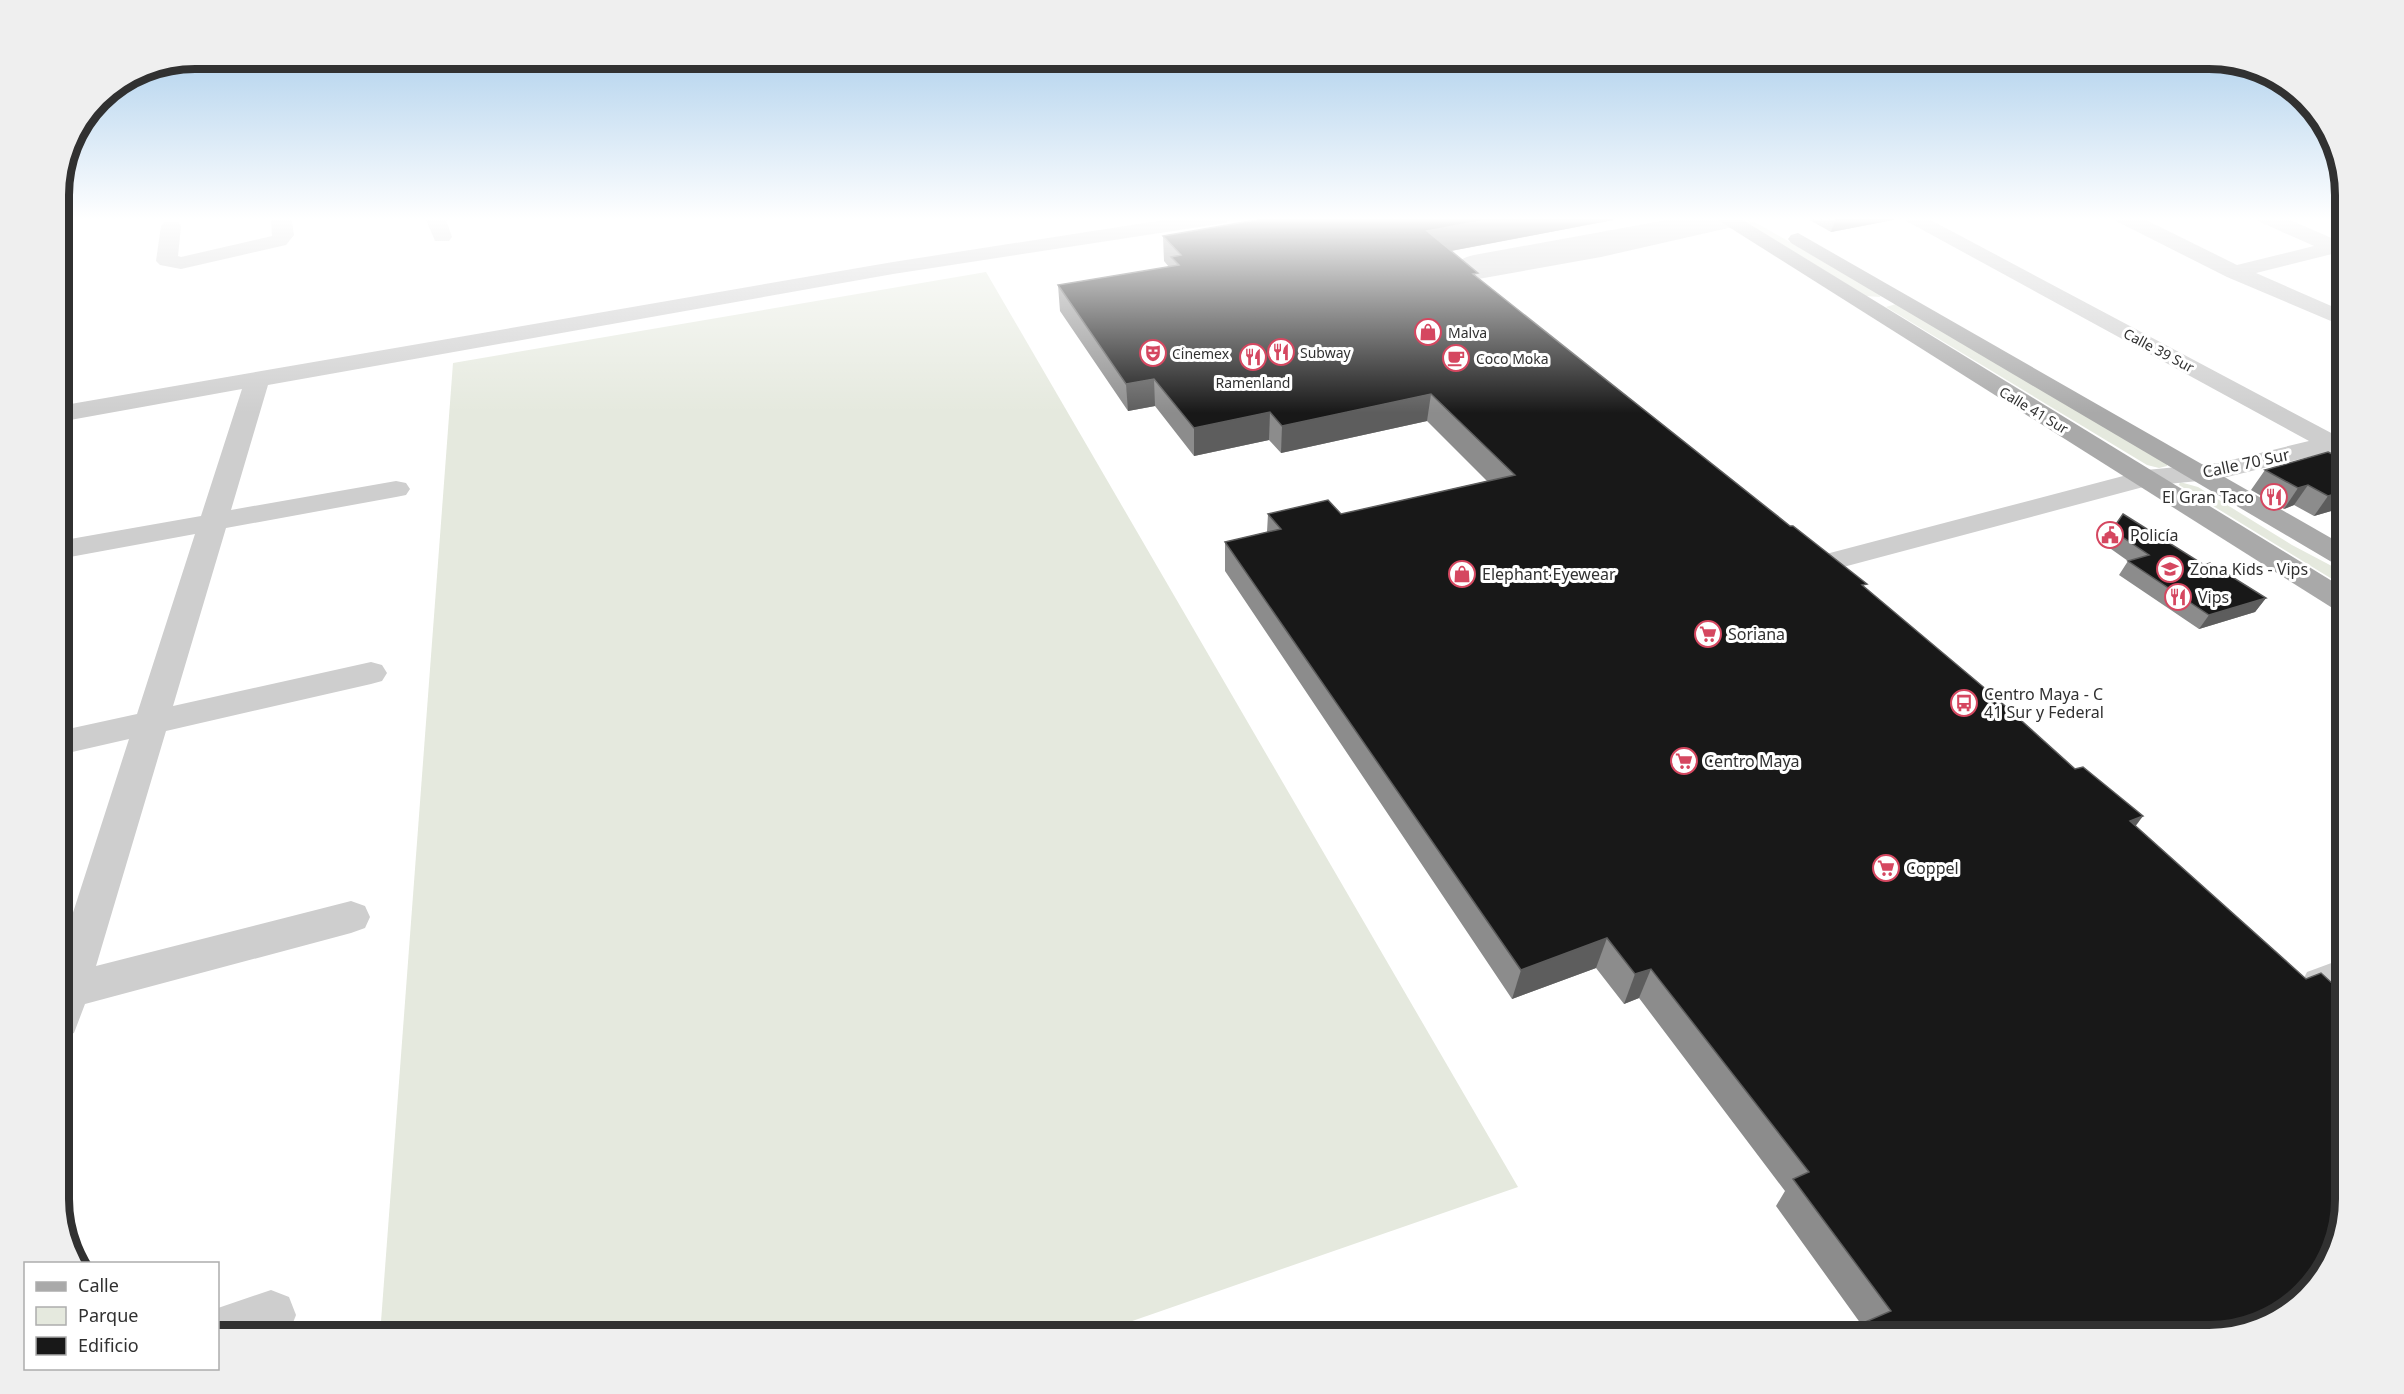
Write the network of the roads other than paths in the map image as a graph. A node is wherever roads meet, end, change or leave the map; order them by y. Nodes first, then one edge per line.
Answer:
1 (814, 282) edge
2 (1826, 282) edge
3 (1875, 282) edge
4 (2031, 282) edge
5 (2258, 282) edge
6 (1900, 297) junction
7 (1861, 304) junction
8 (2335, 316) edge
9 (257, 381) junction
10 (69, 412) edge
11 (2335, 442) edge
12 (2335, 446) edge
13 (2198, 473) junction
14 (2146, 478) junction
15 (396, 489) dead end
16 (2171, 494) junction
17 (213, 522) junction
18 (1995, 527) junction
19 (69, 548) edge
20 (2335, 552) edge
21 (1816, 565) edge
22 (1839, 584) edge
23 (2335, 596) edge
24 (371, 673) dead end
25 (151, 723) junction
26 (69, 741) edge
27 (351, 917) dead end
28 (69, 979) edge
29 (69, 999) edge
30 (271, 1315) dead end
31 (242, 1325) edge

1 - 9 street
2 - 7 main road, Calle 41 Sur
3 - 6 main road, Calle 41 Sur
4 - 11 street, Calle 39 Sur
5 - 8 street
6 - 7 main road
6 - 13 main road, Calle 41 Sur
7 - 14 main road, Calle 41 Sur
9 - 10 street
9 - 17 street
12 - 13 street, Calle 70 Sur
13 - 14 street, Calle 70 Sur
13 - 20 main road, Calle 41 Sur
14 - 16 main road, Calle 41 Sur
14 - 18 street, Calle 70 Sur
15 - 17 street
16 - 18 street
16 - 23 main road, Calle 41 Sur
17 - 19 street
17 - 25 street
18 - 21 street
18 - 22 street
24 - 25 street
25 - 26 street
25 - 28 street
27 - 29 street
30 - 31 street

